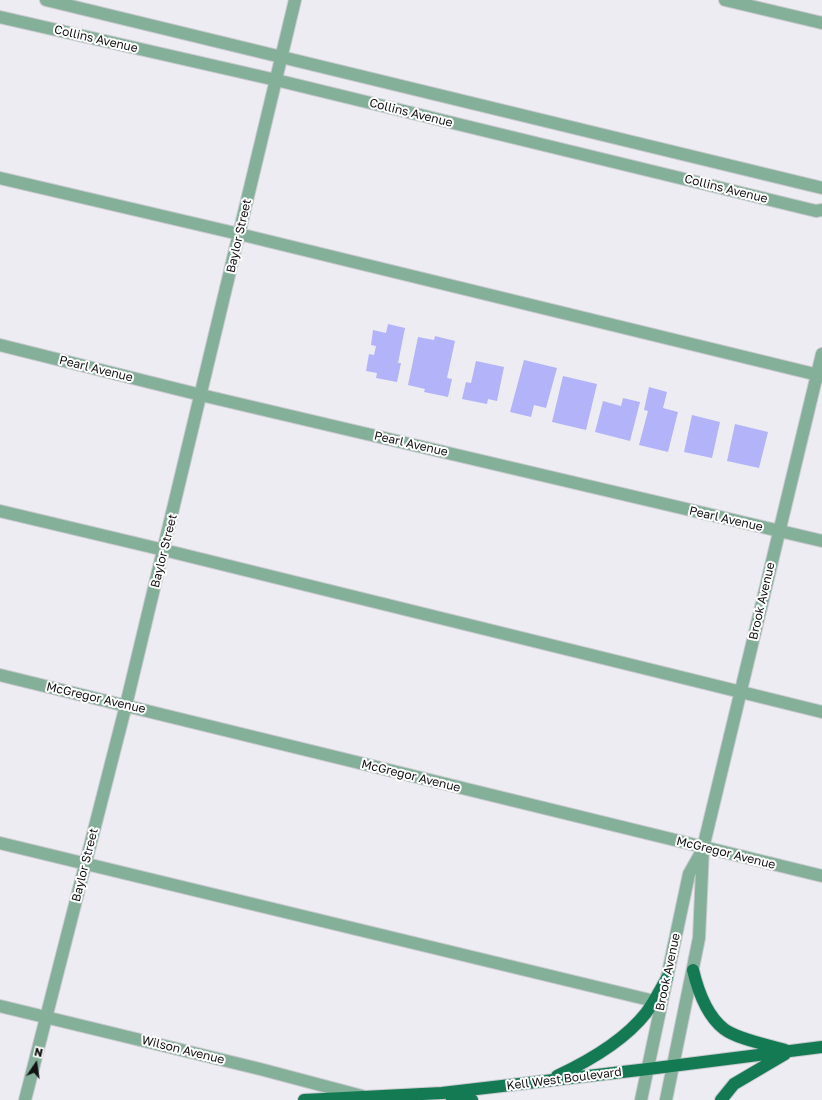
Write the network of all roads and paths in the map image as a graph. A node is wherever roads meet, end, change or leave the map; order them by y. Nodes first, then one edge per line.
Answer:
1 (46, 0) edge
2 (295, 0) edge
3 (725, 0) edge
4 (0, 17) edge
5 (822, 23) edge
6 (281, 57) junction
7 (276, 80) junction
8 (0, 178) edge
9 (822, 188) edge
10 (822, 210) edge
11 (239, 234) junction
12 (0, 346) edge
13 (822, 354) edge
14 (819, 376) edge
15 (201, 394) junction
16 (0, 511) edge
17 (779, 531) junction
18 (822, 541) edge
19 (164, 550) junction
20 (0, 675) edge
21 (740, 692) junction
22 (126, 705) junction
23 (822, 712) edge
24 (0, 843) edge
25 (703, 848) junction
26 (86, 864) junction
27 (822, 876) edge
28 (693, 970) junction
29 (667, 978) junction
30 (654, 1000) junction
31 (0, 1006) edge
32 (47, 1017) junction
33 (822, 1047) edge
34 (790, 1051) junction
35 (673, 1066) junction
36 (648, 1069) junction
37 (544, 1081) junction
38 (442, 1092) junction
39 (365, 1097) junction
40 (25, 1100) edge
41 (304, 1100) edge
42 (472, 1100) edge
43 (641, 1100) edge
44 (666, 1100) edge
45 (721, 1100) edge

1 - 6 street, Collins Avenue
2 - 6 street, Baylor Street
3 - 5 street
4 - 7 street, Collins Avenue
6 - 7 street, Baylor Street
6 - 9 street, Collins Avenue
7 - 10 street, Collins Avenue
7 - 11 street, Baylor Street
8 - 11 street
11 - 14 street
11 - 15 street, Baylor Street
12 - 15 street, Pearl Avenue
13 - 14 street, Brook Avenue
14 - 17 street, Brook Avenue
15 - 17 street, Pearl Avenue
15 - 19 street, Baylor Street
16 - 19 street
17 - 18 street, Pearl Avenue
17 - 21 street, Brook Avenue
19 - 21 street
19 - 22 street, Baylor Street
20 - 22 street, McGregor Avenue
21 - 23 street
21 - 25 street, Brook Avenue
22 - 25 street, McGregor Avenue
22 - 26 street, Baylor Street
24 - 26 street
25 - 27 street, McGregor Avenue
25 - 28 street, Brook Avenue
25 - 29 street, Brook Avenue
26 - 30 street
26 - 32 street, Baylor Street
28 - 34 main road
28 - 35 street, Brook Avenue
29 - 30 main road
29 - 36 street, Brook Avenue
30 - 37 main road
31 - 32 street, Wilson Avenue
32 - 39 street, Wilson Avenue
32 - 40 street, Baylor Street
33 - 34 main road, Kell West Boulevard
34 - 35 main road, Kell West Boulevard
34 - 45 main road
35 - 36 main road, Kell West Boulevard
35 - 44 street, Brook Avenue
36 - 37 main road, Kell West Boulevard
36 - 43 street, Brook Avenue
37 - 38 main road, Kell West Boulevard
38 - 39 main road, Kell West Boulevard
38 - 42 main road
39 - 41 main road, Kell West Boulevard

